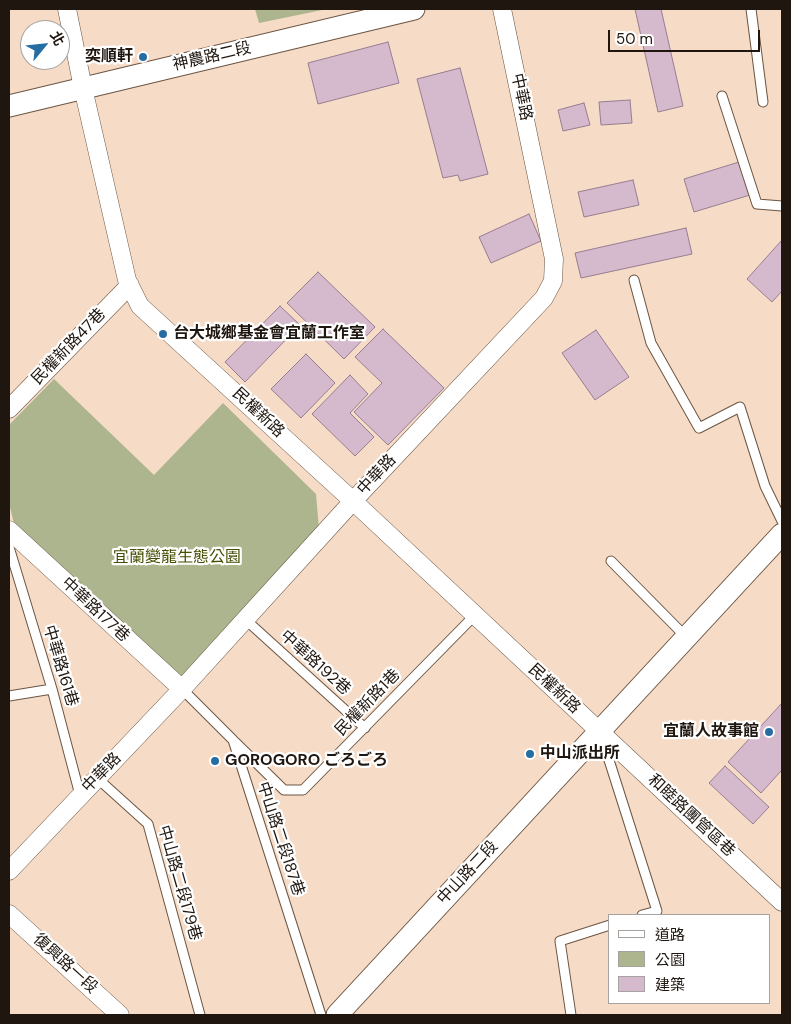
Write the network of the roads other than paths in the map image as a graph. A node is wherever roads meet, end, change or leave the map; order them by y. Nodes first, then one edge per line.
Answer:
1 (67, 9) edge
2 (414, 9) edge
3 (502, 9) edge
4 (751, 9) edge
5 (83, 88) junction
6 (722, 96) dead end
7 (763, 102) dead end
8 (9, 106) edge
9 (782, 206) edge
10 (634, 280) dead end
11 (130, 285) junction
12 (9, 410) edge
13 (353, 501) junction
14 (782, 521) edge
15 (9, 530) edge
16 (782, 534) edge
17 (9, 547) edge
18 (612, 561) dead end
19 (475, 615) junction
20 (246, 620) junction
21 (686, 637) junction
22 (52, 689) junction
23 (182, 689) junction
24 (9, 696) edge
25 (365, 728) junction
26 (599, 730) junction
27 (233, 740) junction
28 (97, 778) junction
29 (80, 795) junction
30 (9, 871) edge
31 (782, 902) edge
32 (9, 914) edge
33 (646, 914) edge
34 (608, 927) edge
35 (120, 1015) edge
36 (200, 1015) edge
37 (321, 1015) edge
38 (337, 1015) edge
39 (571, 1015) edge

1 - 5 street, 民權新路
2 - 5 street, 神農路二段
3 - 13 street, 中華路
4 - 7 lane
5 - 8 street, 神農路二段
5 - 11 street, 民權新路
6 - 9 lane
10 - 14 lane
11 - 12 street, 民權新路47巷
11 - 13 street, 民權新路
13 - 19 street, 民權新路
13 - 20 street, 中華路
15 - 23 street, 中華路177巷
16 - 21 street, 中山路二段
17 - 22 lane, 中華路161巷
18 - 21 lane
19 - 25 lane, 民權新路1巷
19 - 26 street, 民權新路
20 - 23 street, 中華路
20 - 25 lane, 中華路192巷
21 - 26 street, 中山路二段
22 - 24 lane
22 - 29 lane, 中華路161巷
23 - 27 lane, 中山路二段187巷
23 - 28 street, 中華路
25 - 27 lane, 民權新路1巷
26 - 31 street, 和睦路團管區巷
26 - 33 lane
26 - 38 street, 中山路二段
27 - 37 lane, 中山路二段187巷
28 - 29 street, 中華路
28 - 36 lane, 中山路二段179巷
29 - 30 street, 中華路
32 - 35 street, 復興路一段
34 - 39 lane

